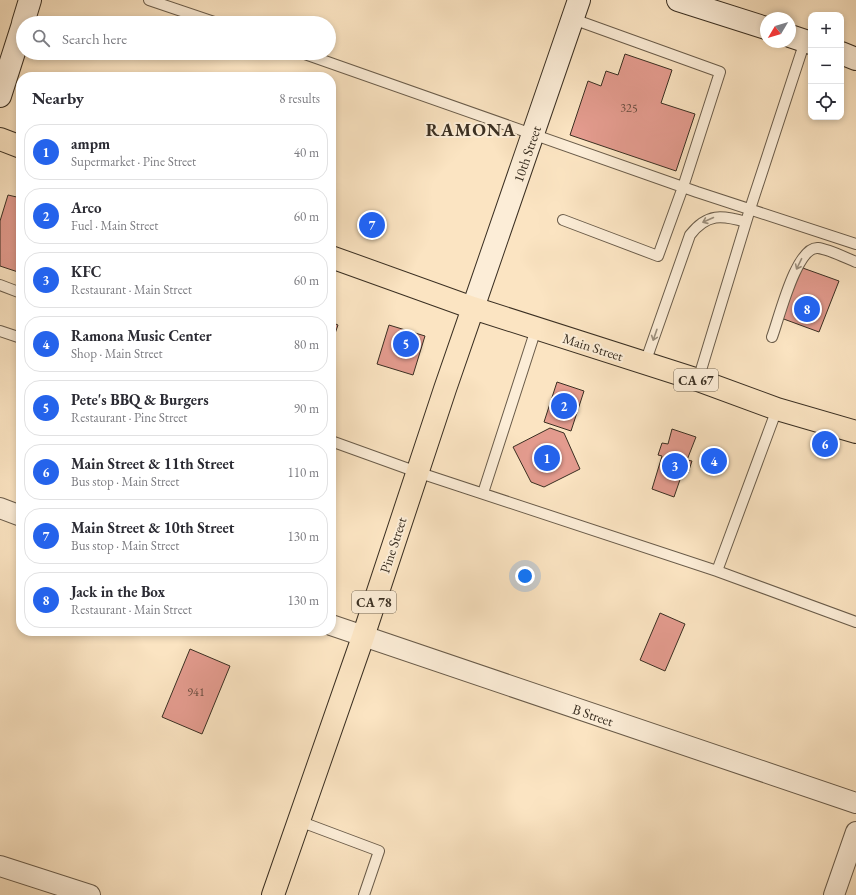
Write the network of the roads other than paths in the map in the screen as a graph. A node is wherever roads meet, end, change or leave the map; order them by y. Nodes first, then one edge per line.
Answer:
1 (30, 0) edge
2 (149, 0) edge
3 (678, 0) edge
4 (576, 9) edge
5 (25, 16) edge
6 (196, 16) edge
7 (760, 26) edge
8 (802, 40) edge
9 (16, 45) edge
10 (844, 54) edge
11 (856, 59) edge
12 (322, 60) edge
13 (0, 96) edge
14 (534, 135) junction
15 (0, 139) edge
16 (16, 145) edge
17 (683, 187) junction
18 (750, 209) junction
19 (563, 220) dead end
20 (746, 222) junction
21 (856, 244) edge
22 (336, 259) edge
23 (856, 262) edge
24 (0, 285) edge
25 (16, 291) edge
26 (473, 308) junction
27 (536, 328) junction
28 (0, 331) edge
29 (16, 336) edge
30 (772, 337) dead end
31 (645, 363) junction
32 (698, 380) junction
33 (777, 409) junction
34 (856, 432) edge
35 (336, 443) edge
36 (417, 472) junction
37 (483, 493) junction
38 (0, 508) edge
39 (16, 514) edge
40 (717, 571) junction
41 (856, 622) edge
42 (336, 628) edge
43 (363, 637) junction
44 (856, 803) edge
45 (299, 821) junction
46 (856, 832) edge
47 (0, 866) edge
48 (90, 895) edge
49 (273, 895) edge
50 (364, 895) edge
51 (834, 895) edge

1 - 5 main road
2 - 6 lane
3 - 7 main road
4 - 14 main road, 10th Street
4 - 17 lane
8 - 18 lane
9 - 13 main road
10 - 11 main road
12 - 14 lane
14 - 17 lane
14 - 26 main road, 10th Street
15 - 16 main road
17 - 18 lane
17 - 19 lane
18 - 20 lane
18 - 21 lane
20 -> 31 lane
20 - 32 lane
22 - 26 main road, Main Street
23 -> 30 lane
24 - 25 lane
26 - 27 main road, Main Street / CA 67
26 - 36 main road, Pine Street / CA 78
27 - 31 main road, Main Street / CA 67
27 - 37 lane
28 - 29 lane
31 - 32 main road, Main Street / CA 67
32 - 33 main road, Main Street / CA 67
33 - 34 main road, Main Street / CA 67
33 - 40 lane
35 - 36 lane
36 - 37 lane
36 - 43 main road, Pine Street / CA 78
37 - 40 lane
38 - 39 street
40 - 41 lane
42 - 43 street, B Street
43 - 44 street, B Street
43 - 45 main road, Pine Street / CA 78
45 - 49 main road, Pine Street / CA 78
45 - 50 lane
46 - 51 street
47 - 48 street

